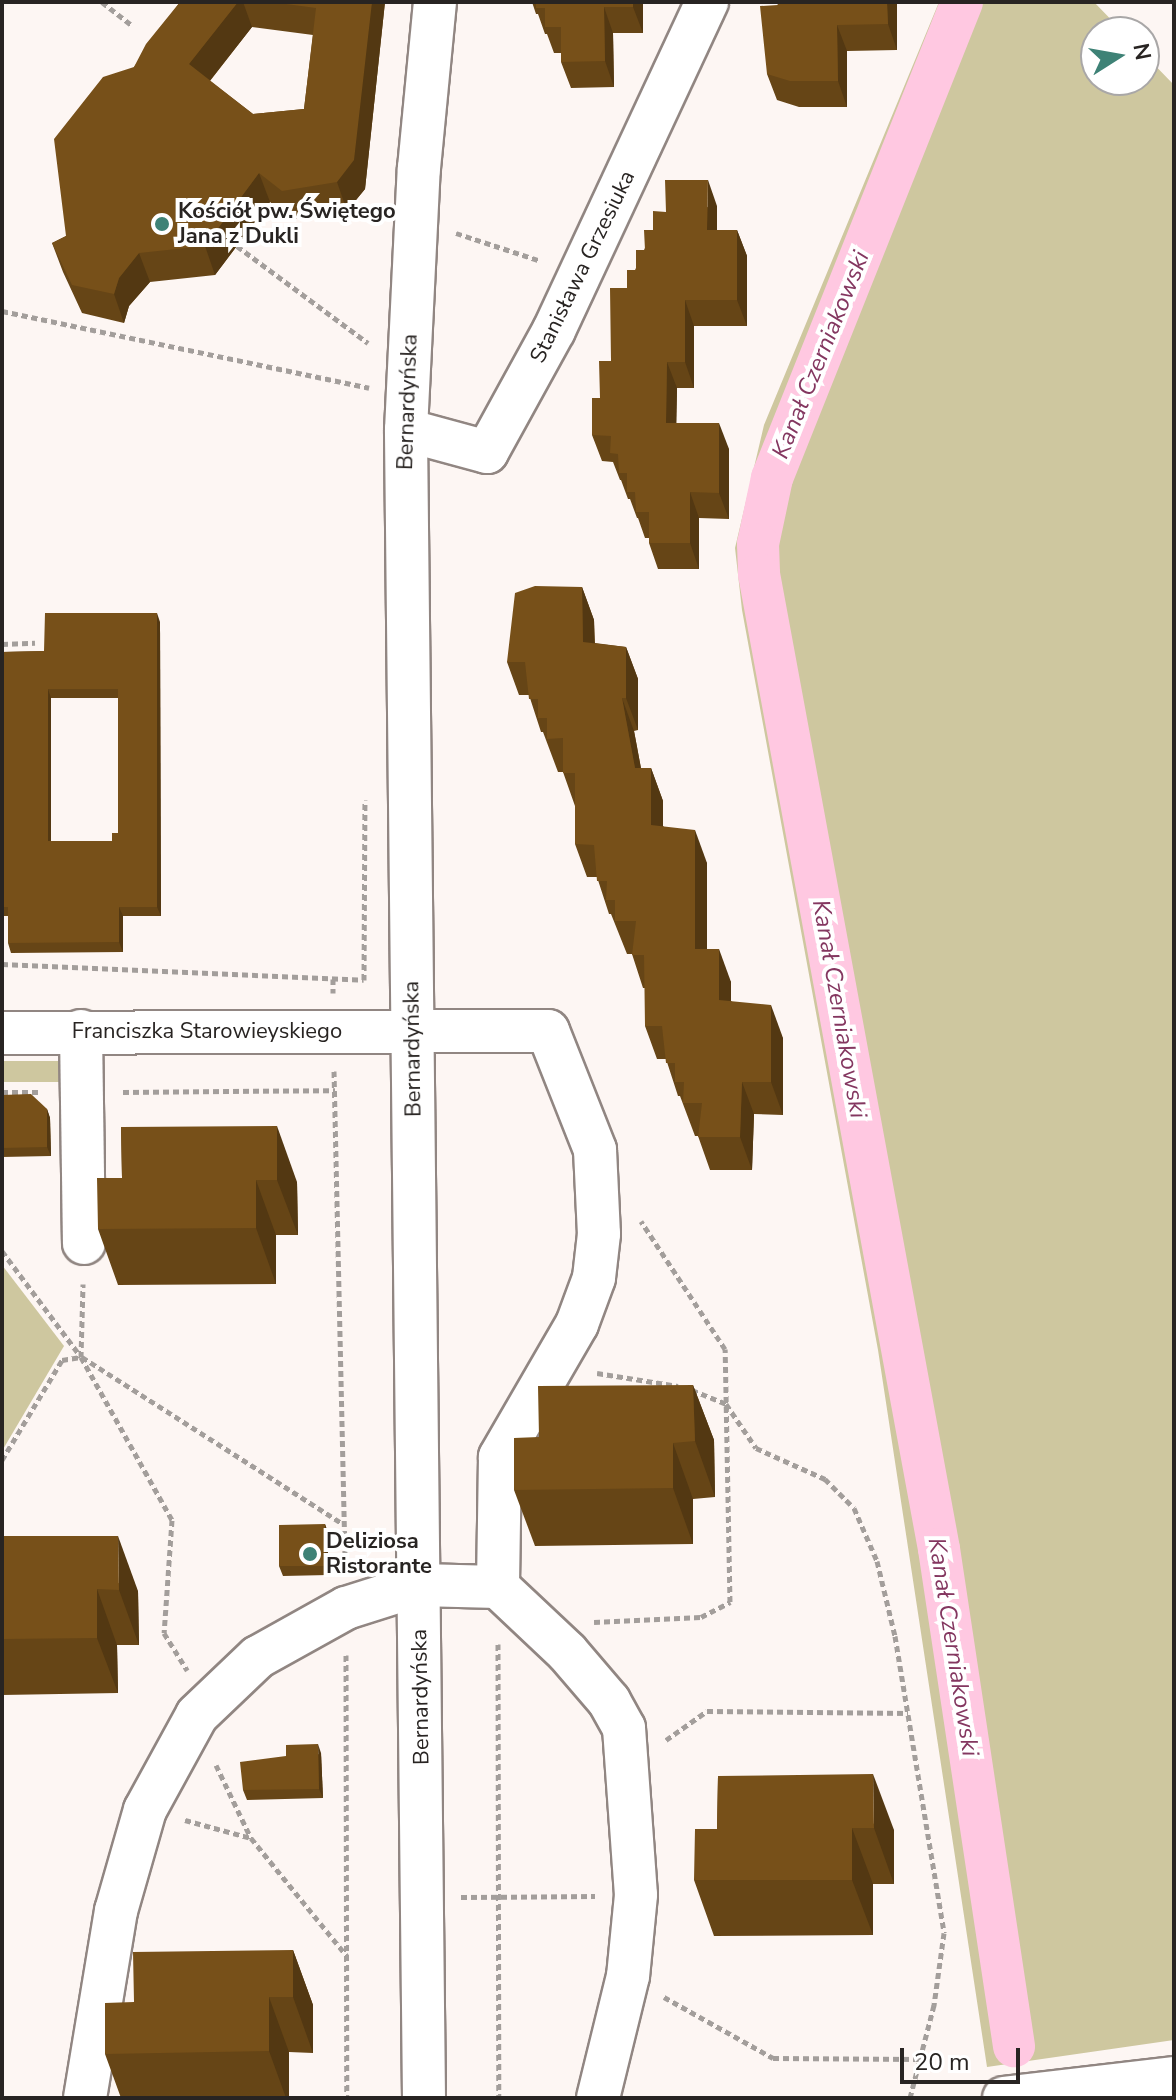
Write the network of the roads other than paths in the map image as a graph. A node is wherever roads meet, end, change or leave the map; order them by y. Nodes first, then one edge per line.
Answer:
1 (435, 2) edge
2 (707, 2) edge
3 (407, 400) junction
4 (81, 1031) junction
5 (413, 1032) junction
6 (2, 1033) edge
7 (84, 1243) road end
8 (419, 1585) junction
9 (498, 1587) junction
10 (1174, 2078) edge
11 (85, 2098) edge
12 (424, 2098) edge
13 (598, 2098) edge
14 (1004, 2098) edge

1 - 3 street, Bernardyńska
2 - 3 street, Stanisława Grzesiuka
3 - 5 street, Bernardyńska
4 - 5 street, Franciszka Starowieyskiego
4 - 6 street, Franciszka Starowieyskiego
4 - 7 street
5 - 8 street, Bernardyńska
5 - 9 street, Franciszka Starowieyskiego
8 - 9 street
8 - 11 street
8 - 12 street, Bernardyńska
9 - 13 street
10 - 14 street

